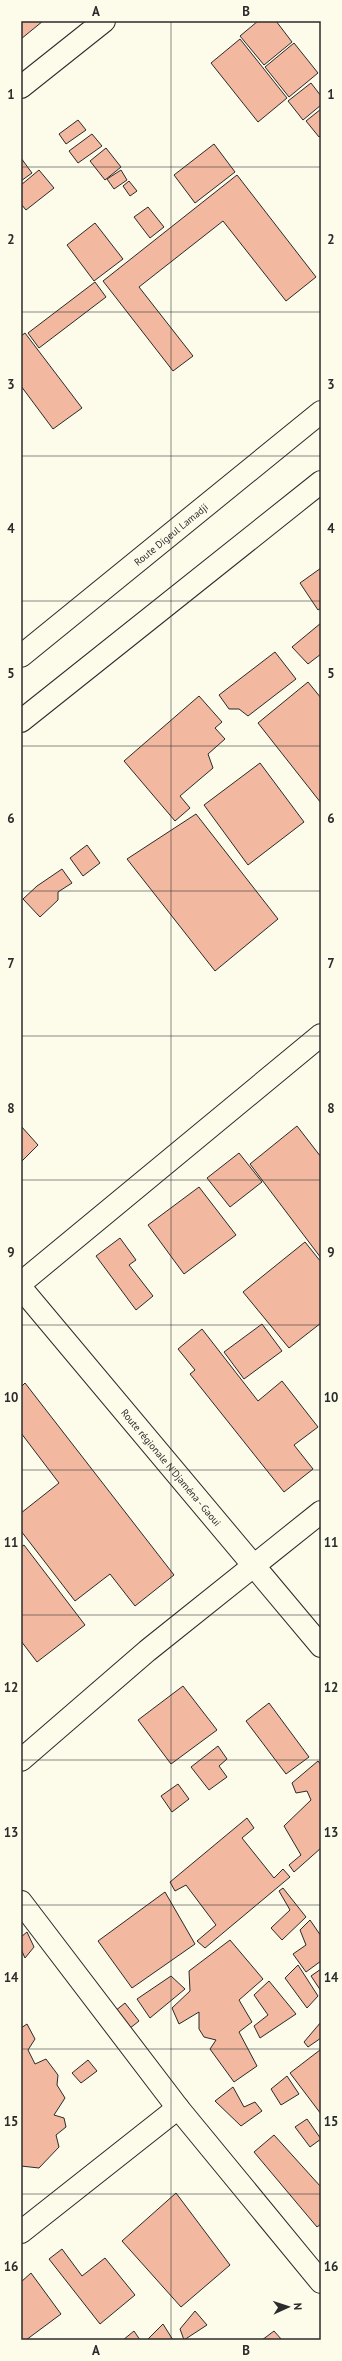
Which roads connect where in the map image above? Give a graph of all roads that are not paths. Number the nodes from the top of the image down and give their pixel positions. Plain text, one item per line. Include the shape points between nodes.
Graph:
1 (104, 21) edge
2 (21, 87) edge
3 (321, 412) edge
4 (321, 482) edge
5 (21, 656) edge
6 (21, 721) edge
7 (321, 1035) edge
8 (21, 1283) edge
9 (21, 1288) edge
10 (321, 1512) edge
11 (255, 1566) junction
12 (321, 1646) edge
13 (21, 1760) edge
14 (21, 1902) edge
15 (178, 2108) junction
16 (21, 2232) edge
17 (321, 2282) edge

1 - 2 street
3 - 5 street, Route Digeul Lamadji
4 - 6 street
7 - 8 street
9 - 11 street, Route régionale N'Djaména - Gaoui
10 - 11 street
11 - 12 street, Route régionale N'Djaména - Gaoui
11 - 13 street via 147,1651
14 - 15 street
15 - 16 street
15 - 17 street

